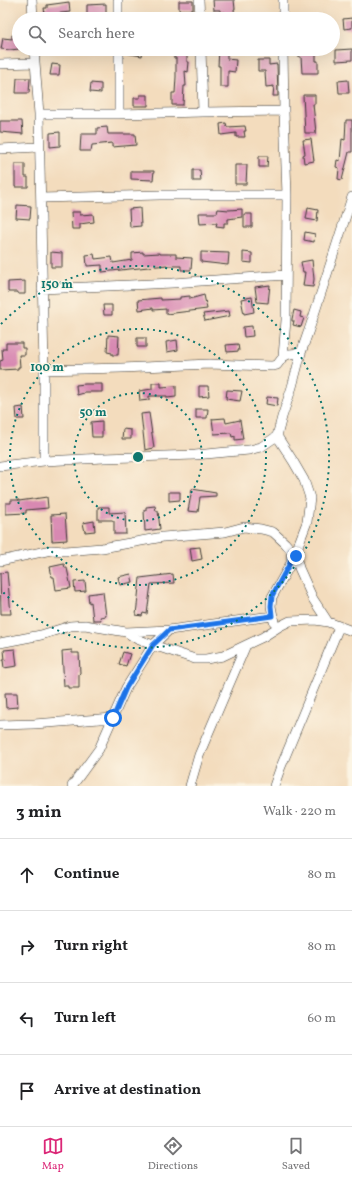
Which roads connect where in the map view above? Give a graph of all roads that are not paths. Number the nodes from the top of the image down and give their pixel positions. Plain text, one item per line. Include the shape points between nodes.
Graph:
1 (32, 0) edge
2 (118, 0) edge
3 (200, 0) edge
4 (283, 0) edge
5 (33, 12) edge
6 (118, 12) edge
7 (200, 12) edge
8 (283, 12) edge
9 (34, 56) edge
10 (119, 56) edge
11 (201, 56) edge
12 (283, 56) edge
13 (35, 63) junction
14 (0, 64) edge
15 (284, 111) junction
16 (203, 112) junction
17 (39, 114) junction
18 (119, 114) junction
19 (39, 147) junction
20 (0, 149) edge
21 (287, 195) junction
22 (352, 197) edge
23 (41, 198) junction
24 (286, 275) junction
25 (42, 289) junction
26 (301, 353) junction
27 (283, 357) junction
28 (44, 370) junction
29 (277, 436) junction
30 (44, 461) junction
31 (0, 466) edge
32 (293, 553) junction
33 (0, 561) edge
34 (272, 616) junction
35 (328, 622) junction
36 (339, 627) junction
37 (275, 629) junction
38 (169, 630) junction
39 (352, 631) edge
40 (126, 632) junction
41 (0, 643) edge
42 (153, 645) junction
43 (246, 645) junction
44 (113, 718) junction
45 (0, 725) edge
46 (75, 784) edge
47 (190, 786) edge
48 (274, 786) edge

1 - 5 street
2 - 6 street
3 - 7 street
4 - 8 street
9 - 13 street
10 - 18 street
11 - 16 street
12 - 15 street
13 - 14 street
13 - 17 street
15 - 16 street
15 - 21 street
16 - 18 street
17 - 18 street
17 - 19 street
19 - 20 street
19 - 23 street
21 - 23 street
21 - 24 street
22 - 26 street
23 - 25 street
24 - 25 street
24 - 27 street
25 - 28 street
26 - 27 street
26 - 29 street
27 - 28 street via 277,365 272,366 209,364
28 - 30 street
29 - 30 street via 261,447 249,450 195,455
29 - 32 street via 304,480 310,498 308,522
30 - 31 street
32 - 33 street via 273,532 244,527 226,532 163,537 102,548 65,552 51,550
32 - 34 street via 272,596
32 - 35 street via 313,598
34 - 37 street
34 - 38 street
35 - 36 street
35 - 37 street via 290,621
36 - 39 street
36 - 48 street
37 - 43 street
38 - 40 street
38 - 42 street
40 - 41 street via 85,625 70,626
40 - 42 street
42 - 43 street via 195,659 223,656
42 - 44 street via 126,688
43 - 47 street via 199,755
44 - 45 street
44 - 46 street via 99,749

